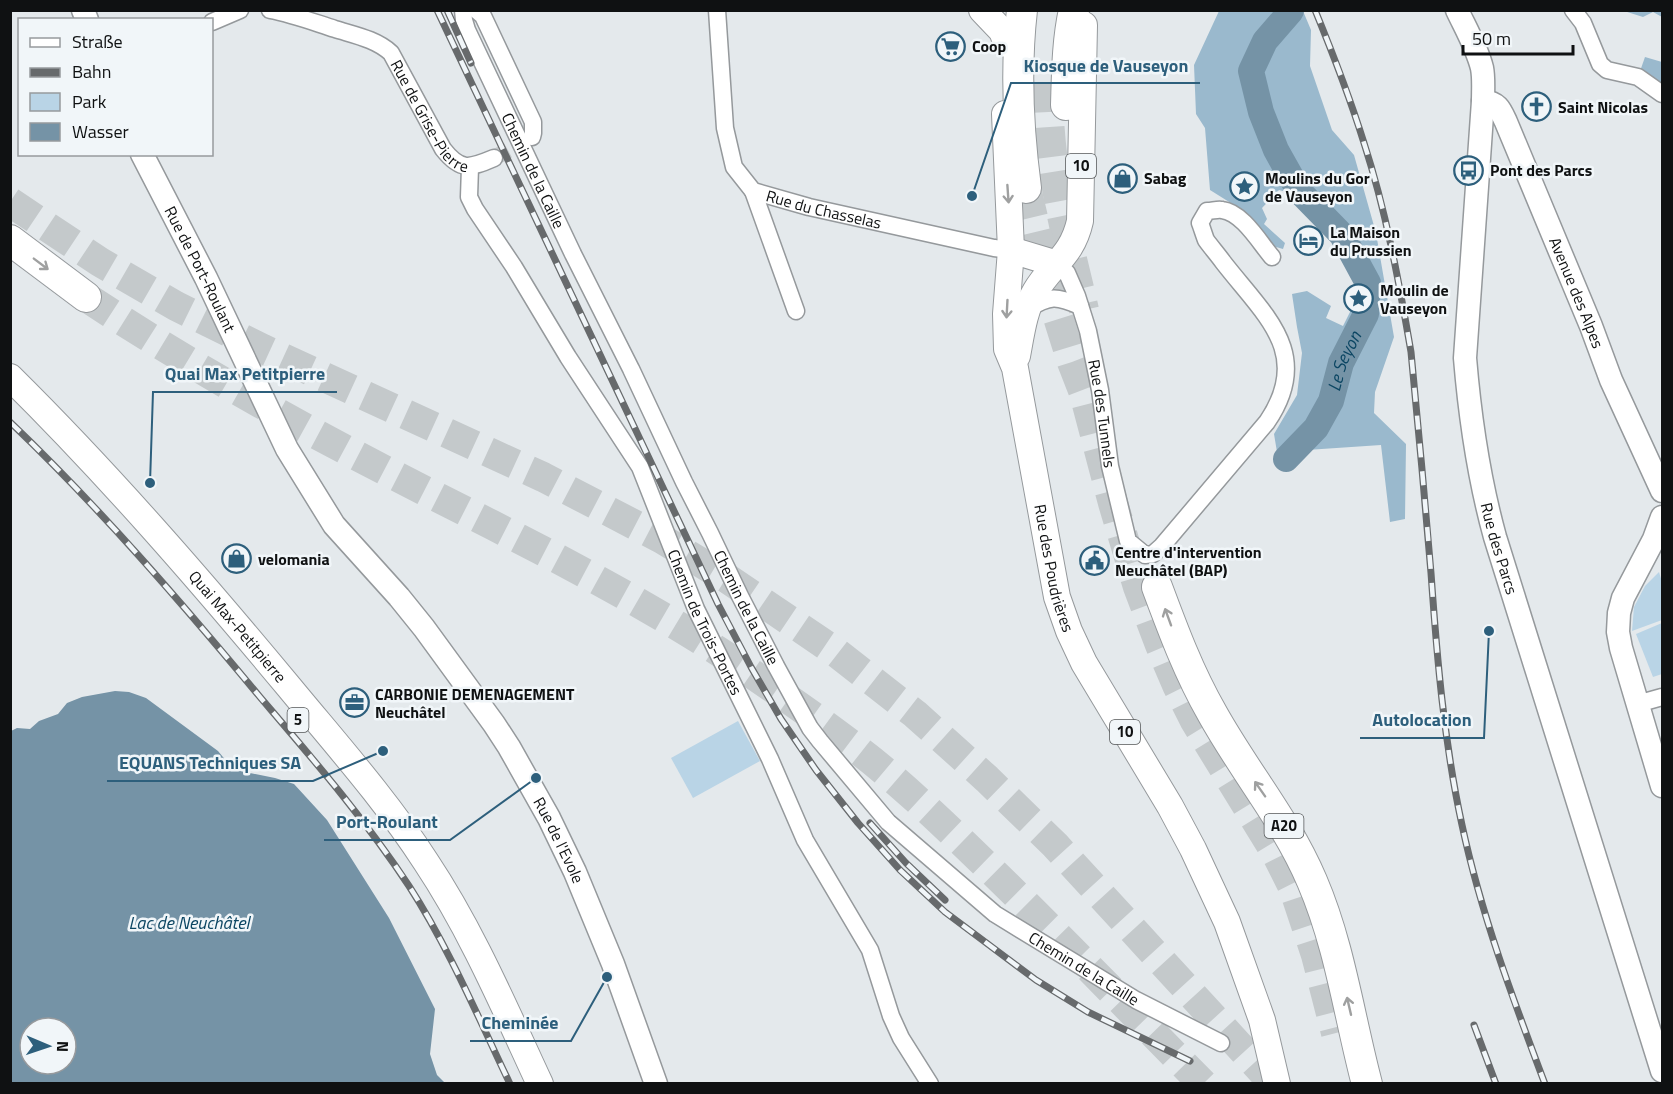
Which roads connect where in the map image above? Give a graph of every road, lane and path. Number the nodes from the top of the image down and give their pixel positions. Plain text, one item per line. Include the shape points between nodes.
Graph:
1 (240, 10) edge
2 (270, 10) edge
3 (463, 10) edge
4 (717, 10) edge
5 (982, 10) edge
6 (1012, 10) edge
7 (1022, 10) edge
8 (1039, 10) edge
9 (1055, 10) edge
10 (1074, 10) edge
11 (1086, 10) edge
12 (1574, 10) edge
13 (483, 12) edge
14 (1462, 12) edge
15 (213, 22) edge
16 (1007, 44) junction
17 (1049, 90) junction
18 (1662, 94) edge
19 (1483, 101) junction
20 (532, 136) dead end
21 (143, 156) edge
22 (494, 158) tunnel mouth
23 (470, 167) junction
24 (1026, 188) tunnel mouth
25 (753, 191) junction
26 (10, 240) edge
27 (1011, 250) junction
28 (1272, 257) dead end
29 (1057, 264) junction
30 (86, 297) tunnel mouth
31 (1080, 306) junction
32 (1028, 309) junction
33 (796, 311) dead end
34 (1015, 368) junction
35 (10, 376) edge
36 (10, 399) edge
37 (287, 449) joint
38 (122, 466) dead end
39 (1662, 491) edge
40 (1662, 517) edge
41 (161, 537) junction
42 (1662, 558) edge
43 (1638, 568) junction
44 (1157, 587) dead end
45 (1662, 697) edge
46 (1637, 704) junction
47 (1662, 786) edge
48 (1336, 1034) tunnel mouth
49 (1221, 1043) dead end
50 (1662, 1071) edge
51 (525, 1083) edge
52 (540, 1083) edge
53 (656, 1083) edge
54 (930, 1083) edge
55 (1276, 1083) edge
56 (1348, 1083) edge
57 (1368, 1083) edge

1 - 15 street
2 - 23 street, Rue de Grise-Pierre via 384,46 391,52 443,149 461,166
3 - 49 street, Chemin de la Caille via 467,30 573,254 740,596 810,728 888,822 995,914 1136,1000
4 - 25 street, Rue du Chasselas via 725,128 734,167
5 - 16 main road via 1002,31
6 - 16 main road, Rue des Poudrières / 10
7 - 24 highway via 1017,96
8 - 17 highway via 1032,62
9 - 17 highway
10 - 17 highway via 1067,54
11 - 29 main road, 10 via 1080,221 1074,240
12 - 18 street via 1606,70 1638,77
13 - 20 street via 533,122
14 - 19 main road, Rue des Parcs via 1482,69
16 -> 27 main road, Rue des Poudrières / 10 via 1004,78
19 - 39 main road, Avenue des Alpes via 1494,104 1503,116 1611,380
19 - 50 main road, Rue des Parcs via 1465,358 1485,500
21 - 37 main road, Rue de Port-Roulant via 207,278
22 - 23 street, Rue de Grise-Pierre
23 - 54 street, Chemin de Trois-Portes via 470,197 475,209 640,467 696,609 805,840 870,950 901,1038
25 - 27 street, Rue du Chasselas via 809,207
25 - 33 street
26 -> 30 highway
27 - 29 main road
27 -> 34 main road, Rue des Poudrières / 10 via 1006,326 1008,350
28 - 31 street, Rue des Tunnels via 1234,214 1207,211 1200,223 1206,240 1282,343 1286,362 1284,386 1277,407 1153,554 1145,555 1128,541
29 - 31 street, Rue des Tunnels via 1067,273
29 - 32 main road, 10 via 1036,290
31 - 32 street via 1055,297
32 - 34 main road, 10
34 - 55 main road, Rue des Poudrières / 10 via 1057,597 1069,631 1084,663 1170,806 1227,922 1262,1020
35 - 41 main road, Quai Max-Petitpierre / 5
36 - 51 main road, 5 via 190,592 378,819 451,930
37 - 53 main road, Rue de l'Evole via 334,525 424,628 509,747 575,872
38 - 41 main road
40 - 43 main road
41 - 52 main road, Quai Max-Petitpierre / 5 via 362,775 426,862 448,897
42 - 43 main road
43 - 46 main road via 1623,598 1618,623
57 -> 44 highway, A20 via 1338,958 1312,881 1276,812 1212,713
45 - 46 street
46 - 47 main road
48 - 56 highway

